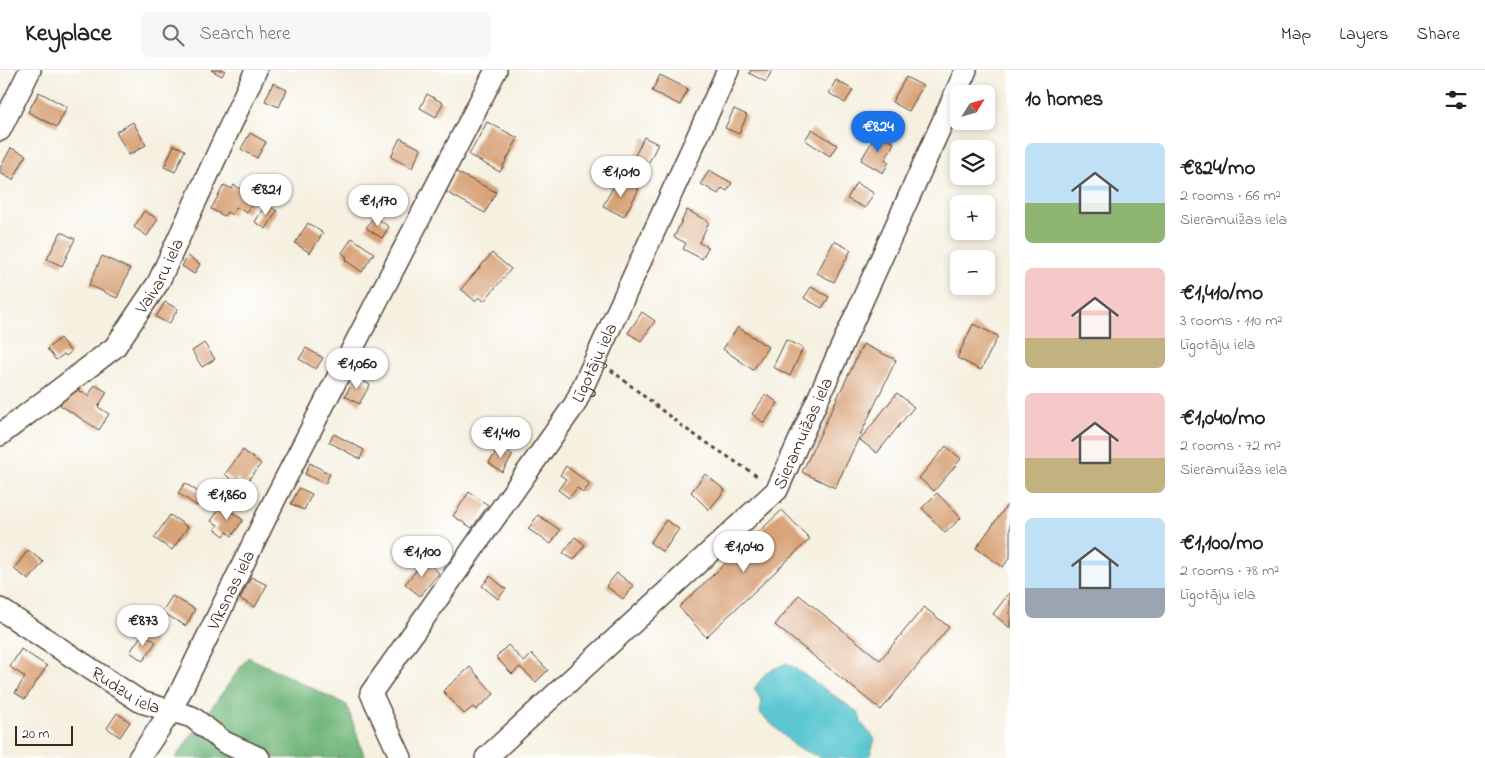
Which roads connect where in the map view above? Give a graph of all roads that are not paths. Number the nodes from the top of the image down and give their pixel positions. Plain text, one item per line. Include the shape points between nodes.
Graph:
1 (30, 70) edge
2 (256, 70) edge
3 (496, 70) edge
4 (728, 70) edge
5 (966, 70) edge
6 (0, 130) edge
7 (0, 435) edge
8 (0, 609) edge
9 (171, 711) junction
10 (139, 758) edge
11 (259, 758) edge
12 (401, 758) edge
13 (486, 758) edge

1 - 6 street
2 - 7 street, Vaivaru iela via 158,283 115,348
3 - 9 street, Vīksnas iela via 278,492
4 - 12 street, Līgotāju iela via 575,404 371,693
5 - 13 street, Sieramuižas iela via 777,490
8 - 9 street, Rudzu iela via 142,702
9 - 10 street, Vīksnas iela
9 - 11 street, Rudzu iela via 192,717 224,742

